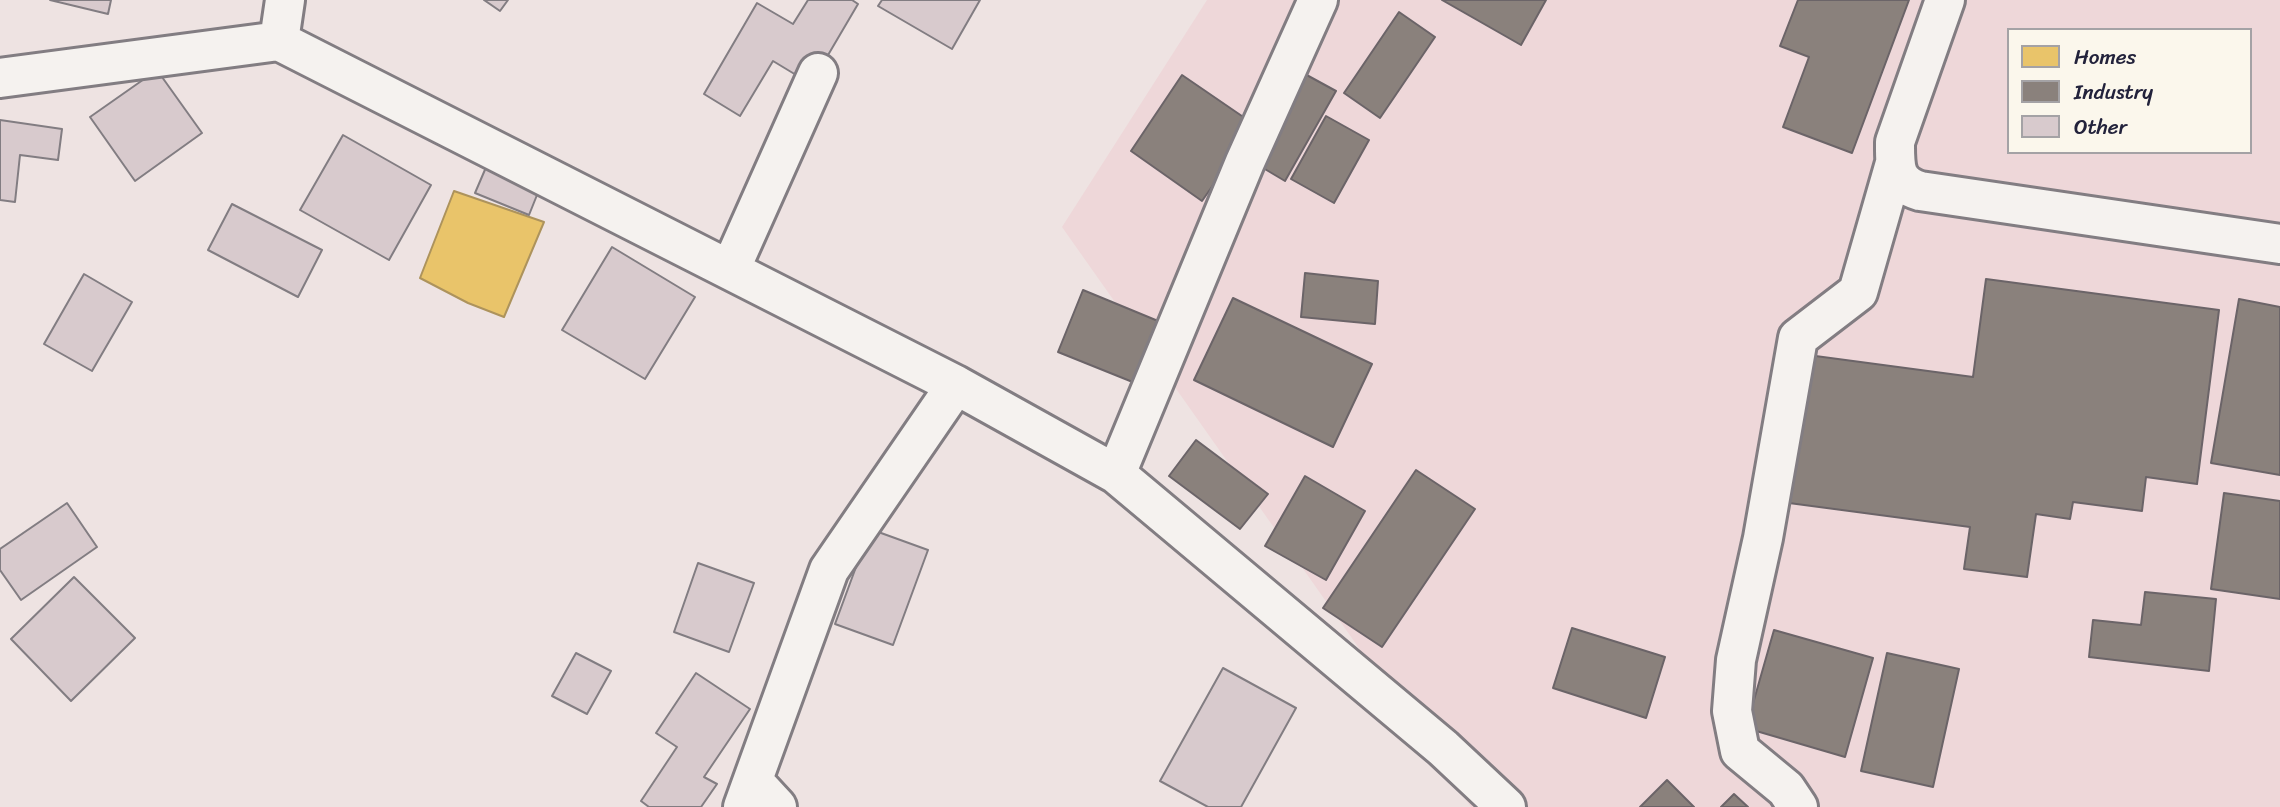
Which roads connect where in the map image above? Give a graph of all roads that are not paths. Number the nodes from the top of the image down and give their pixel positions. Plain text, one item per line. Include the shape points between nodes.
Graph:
1 (285, 0) edge
2 (1318, 0) edge
3 (1945, 0) edge
4 (279, 41) junction
5 (818, 73) dead end
6 (0, 78) edge
7 (1895, 163) junction
8 (2280, 244) edge
9 (730, 271) junction
10 (956, 385) junction
11 (1116, 474) junction
12 (758, 798) edge
13 (1506, 807) edge
14 (1798, 807) edge

1 - 4 street
2 - 11 street via 1245,162
3 - 7 street via 1895,142
4 - 6 street
4 - 9 street
5 - 9 street
7 - 8 street via 1907,187 1920,191
7 - 14 street via 1858,292 1798,338 1736,660 1732,711 1740,751 1786,789
9 - 10 street
10 - 11 street
10 - 12 street via 830,570
11 - 13 street via 1443,748

